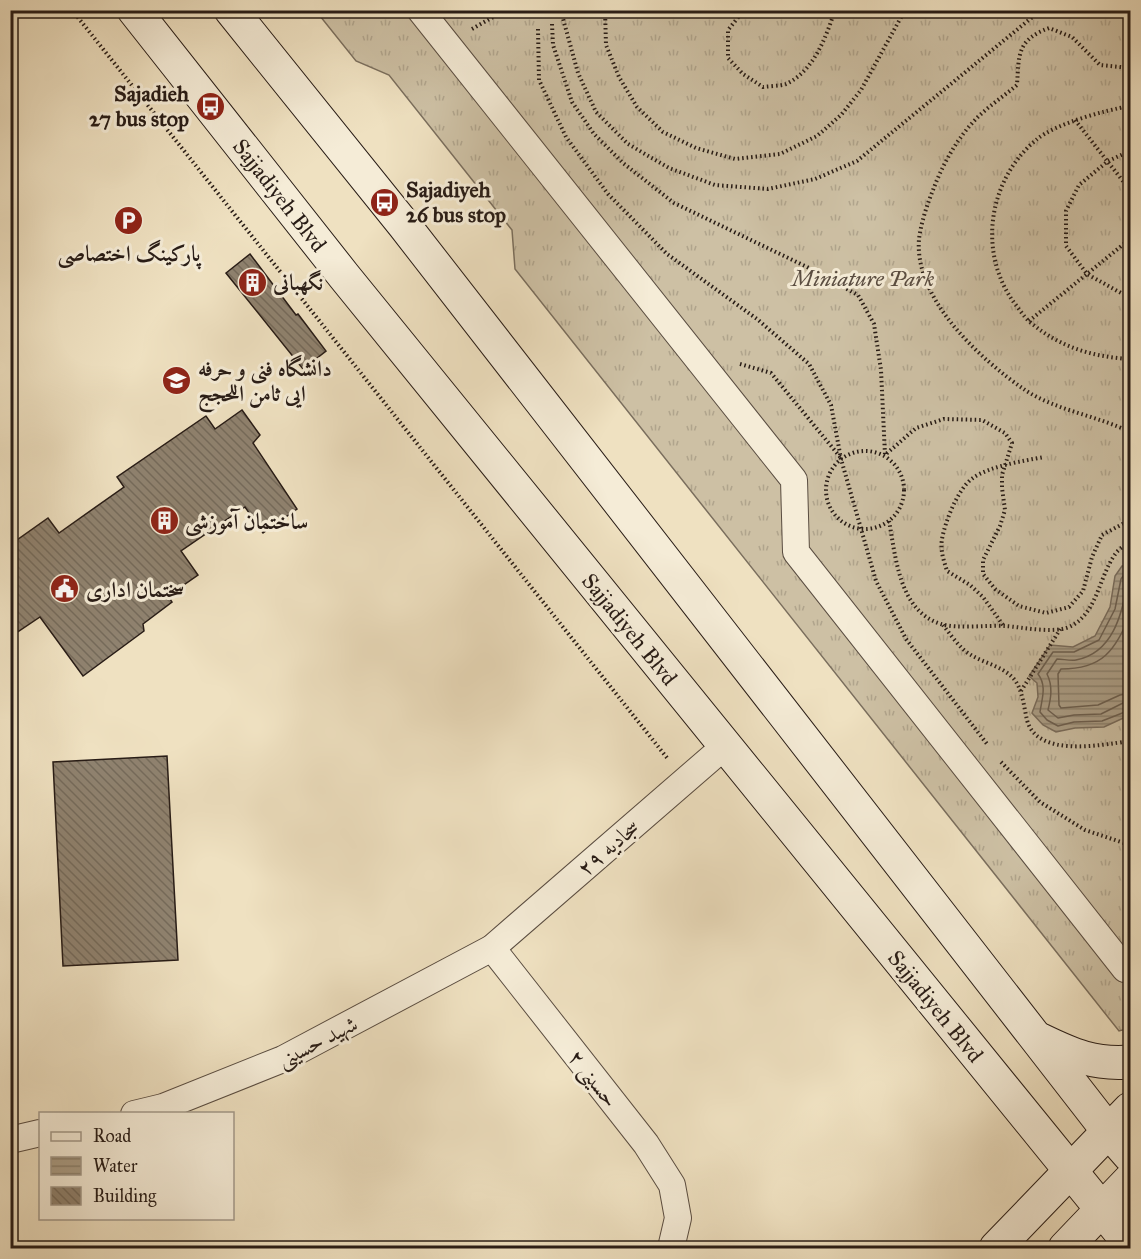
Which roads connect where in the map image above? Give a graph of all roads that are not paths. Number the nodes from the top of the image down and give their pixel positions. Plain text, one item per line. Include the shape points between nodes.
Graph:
1 (134, 10) edge
2 (231, 10) edge
3 (420, 10) edge
4 (725, 746) junction
5 (492, 948) junction
6 (1131, 969) edge
7 (1036, 1038) junction
8 (1131, 1062) edge
9 (139, 1112) edge
10 (1120, 1120) edge
11 (39, 1133) edge
12 (10, 1140) edge
13 (1131, 1156) edge
14 (1070, 1171) junction
15 (1131, 1180) edge
16 (1103, 1209) junction
17 (1131, 1244) edge
18 (671, 1248) edge
19 (996, 1248) edge
20 (1065, 1248) edge

1 - 4 main road, Sajjadiyeh Blvd
2 - 7 main road via 404,225
3 - 6 street via 794,480 796,552 1125,969
4 - 5 street, سجادیه ۲۹
4 - 14 main road, Sajjadiyeh Blvd
5 - 9 street, شهید حسینی via 283,1059 163,1107
5 - 18 street, حسینی ۲ via 646,1144 672,1185 678,1218
7 - 8 main road via 1074,1056
7 - 10 main road
10 - 13 main road
10 - 14 main road
11 - 12 street
14 - 16 main road, Sajjadiyeh Blvd
14 - 19 main road
15 - 16 main road
16 - 17 main road, Sajjadiyeh Blvd
16 - 20 main road

